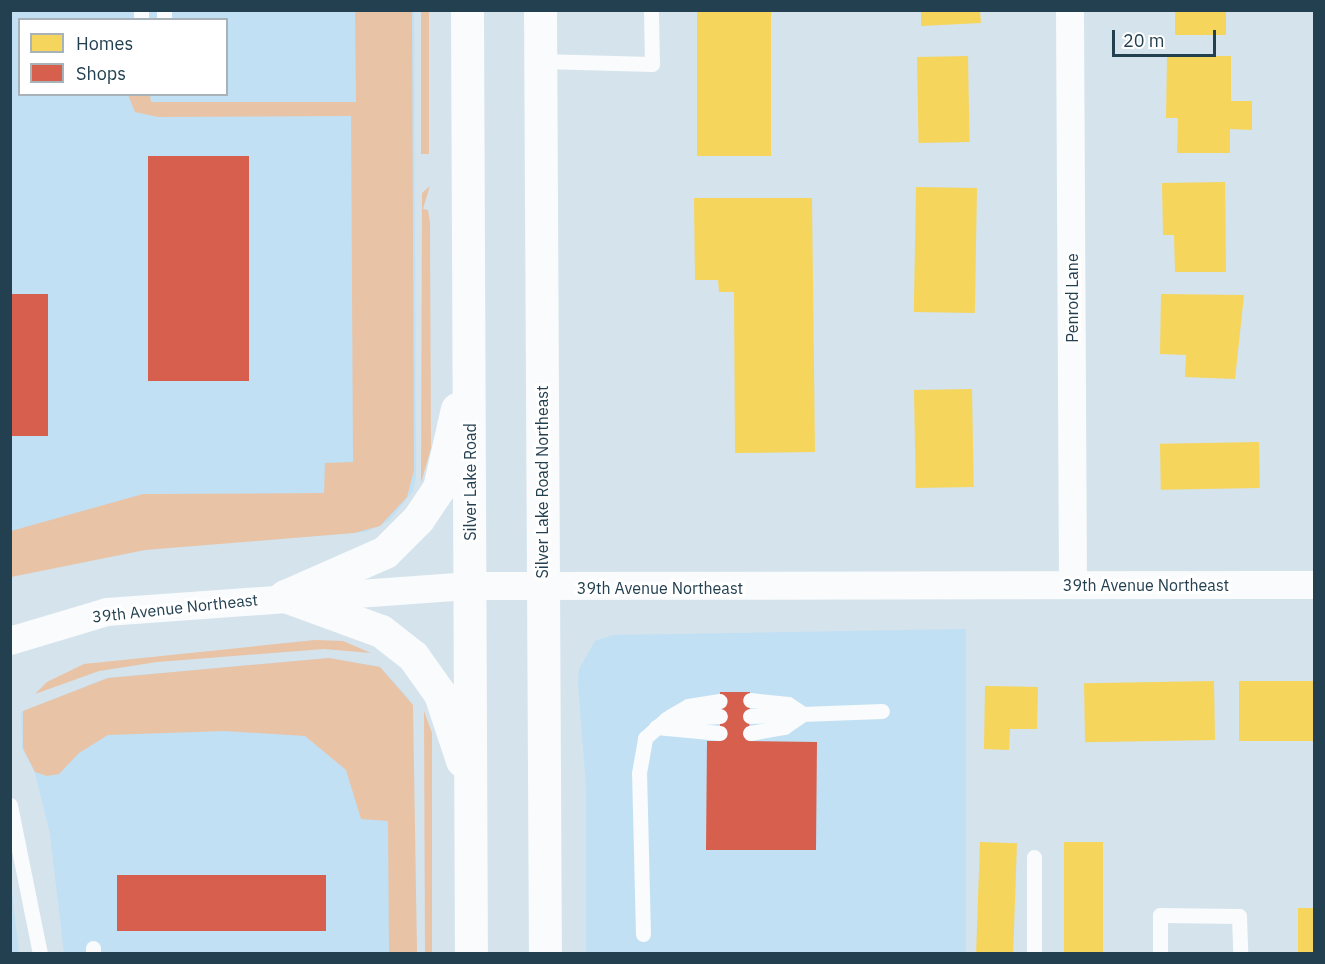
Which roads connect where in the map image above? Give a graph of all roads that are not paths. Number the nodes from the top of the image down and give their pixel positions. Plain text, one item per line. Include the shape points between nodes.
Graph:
1 (467, 10) edge
2 (540, 10) edge
3 (651, 10) edge
4 (1070, 10) edge
5 (541, 62) junction
6 (469, 354) junction
7 (1073, 585) junction
8 (1314, 585) edge
9 (471, 586) junction
10 (542, 588) junction
11 (285, 596) junction
12 (10, 641) edge
13 (750, 708) dead end
14 (720, 709) dead end
15 (882, 711) dead end
16 (803, 714) junction
17 (660, 723) junction
18 (720, 733) dead end
19 (750, 733) dead end
20 (471, 787) junction
21 (10, 805) edge
22 (1034, 857) dead end
23 (643, 934) dead end
24 (40, 954) edge
25 (471, 954) edge
26 (545, 954) edge
27 (1034, 954) edge
28 (1160, 954) edge
29 (1240, 954) edge

1 - 6 main road, Silver Lake Road
2 - 5 main road, Silver Lake Road Northeast
3 - 5 lane via 652,64
4 - 7 street, Penrod Lane
5 - 10 main road, Silver Lake Road Northeast
6 - 9 main road, Silver Lake Road
6 - 11 main road via 439,488 418,519 385,552
7 - 8 street, 39th Avenue Northeast
7 - 10 street, 39th Avenue Northeast
9 - 10 street, 39th Avenue Northeast
9 - 11 street, 39th Avenue Northeast
9 - 20 main road, Silver Lake Road
10 - 26 main road, Silver Lake Road Northeast
11 - 12 street, 39th Avenue Northeast via 107,612
11 - 20 main road via 381,631 413,656 440,694
13 - 16 lane
14 - 17 lane
15 - 16 lane
16 - 19 lane via 784,727
17 - 18 lane
17 - 23 lane via 645,738 639,773
20 - 25 main road, Silver Lake Road
21 - 24 lane
22 - 27 lane
28 - 29 lane via 1160,915 1239,916

